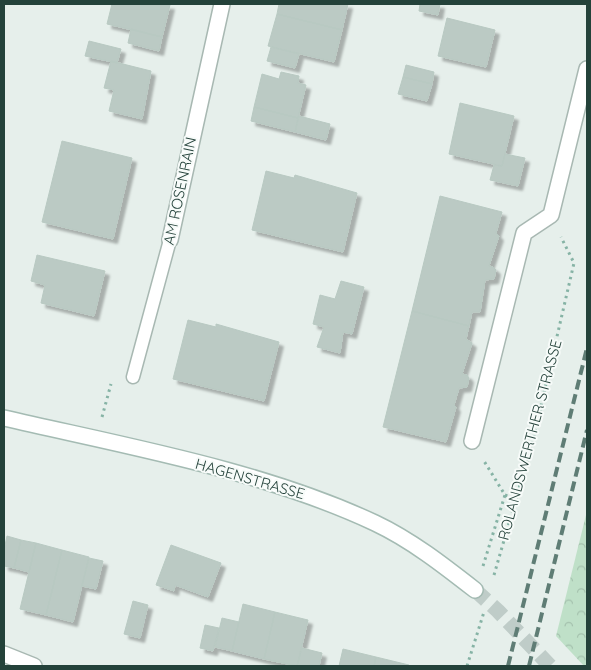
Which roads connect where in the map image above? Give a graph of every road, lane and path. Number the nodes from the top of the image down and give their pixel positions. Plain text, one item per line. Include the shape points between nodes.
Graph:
1 (222, 4) edge
2 (587, 69) edge
3 (551, 215) junction
4 (170, 240) joint
5 (133, 377) dead end
6 (111, 384) dead end
7 (105, 406) dead end
8 (4, 418) edge
9 (472, 442) joint
10 (505, 495) junction
11 (516, 499) junction
12 (485, 561) dead end
13 (492, 585) dead end
14 (475, 590) tunnel mouth
15 (486, 604) dead end
16 (4, 654) edge
17 (34, 666) edge
18 (467, 666) edge

1 - 4 street, AM ROSENRAIN
2 - 3 street
3 - 9 street via 524,233
3 - 11 path, ROLANDSWERTHER STRASSE via 574,263
4 - 5 lane, AM ROSENRAIN
6 - 7 path
8 - 14 street, HAGENSTRASSE via 242,475 317,498 376,523 425,551
9 - 10 path
10 - 11 path
10 - 12 path
11 - 13 path, ROLANDSWERTHER STRASSE
15 - 18 path
16 - 17 street

